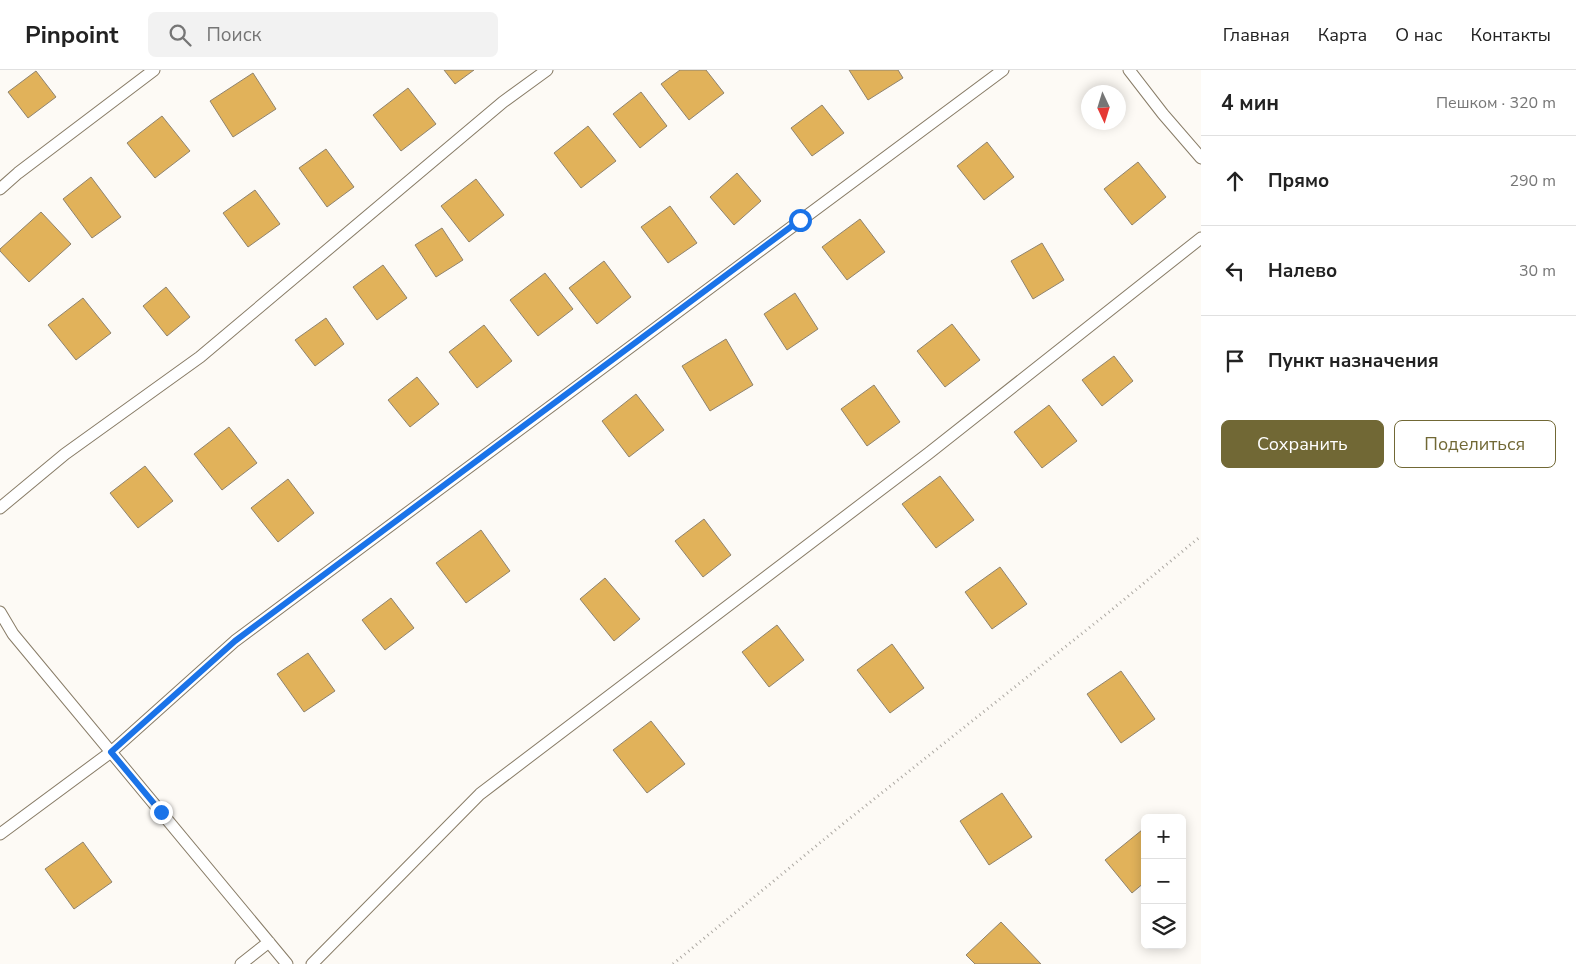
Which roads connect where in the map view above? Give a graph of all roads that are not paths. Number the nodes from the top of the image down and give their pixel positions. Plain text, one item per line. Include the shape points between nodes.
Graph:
1 (154, 70) edge
2 (547, 70) edge
3 (1003, 70) edge
4 (1129, 70) edge
5 (1201, 158) edge
6 (0, 189) edge
7 (1201, 238) edge
8 (0, 508) edge
9 (0, 612) edge
10 (111, 752) junction
11 (0, 834) edge
12 (269, 942) junction
13 (241, 964) edge
14 (287, 964) edge
15 (312, 964) edge

1 - 6 lane
2 - 8 lane via 503,102 200,357 65,454
3 - 10 lane via 235,641
4 - 5 lane
7 - 15 lane via 929,453 480,794
9 - 10 lane via 13,634
10 - 11 lane
10 - 12 lane
12 - 13 lane
12 - 14 lane

